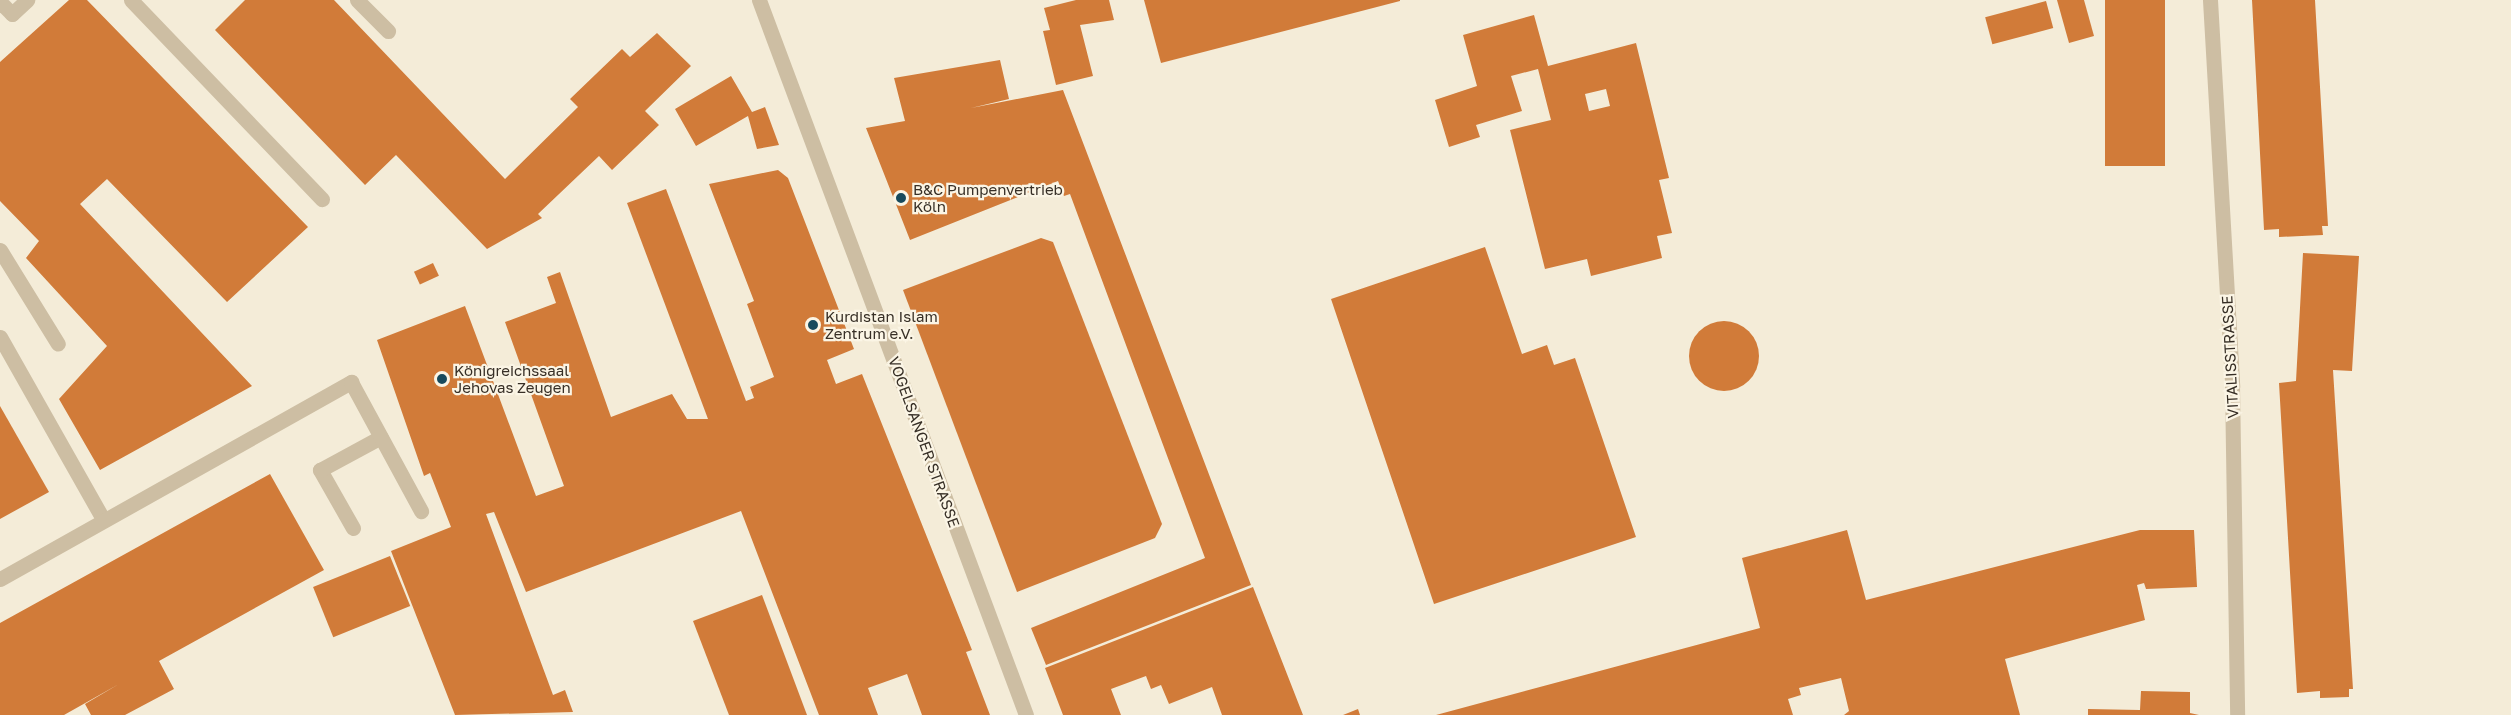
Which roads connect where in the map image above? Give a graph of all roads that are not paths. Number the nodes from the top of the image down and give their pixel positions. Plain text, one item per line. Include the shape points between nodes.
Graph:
1 (27, 0) edge
2 (130, 0) edge
3 (357, 0) edge
4 (759, 0) edge
5 (2210, 0) edge
6 (0, 2) edge
7 (388, 31) dead end
8 (322, 199) dead end
9 (0, 250) edge
10 (0, 337) edge
11 (58, 344) dead end
12 (381, 437) junction
13 (422, 511) dead end
14 (103, 519) junction
15 (353, 528) dead end
16 (0, 579) edge
17 (1026, 715) edge
18 (2237, 715) edge

1 - 6 street via 12,14
2 - 8 street
3 - 7 street
4 - 17 street, VOGELSANGER STRASSE
5 - 18 street, VITALISSTRASSE via 2232,386
9 - 11 street
10 - 14 street
12 - 13 street
12 - 14 street via 351,382
12 - 15 street via 320,470
14 - 16 street

